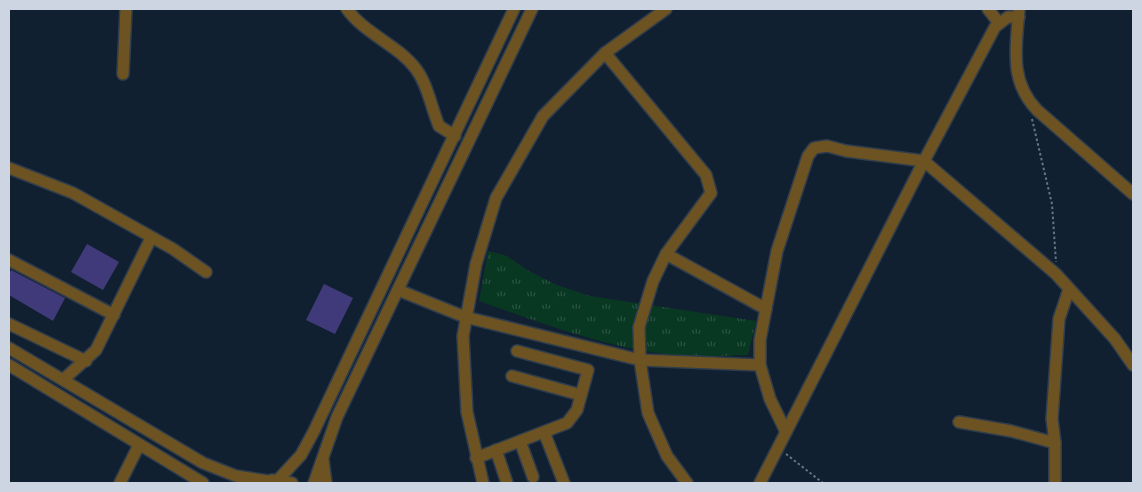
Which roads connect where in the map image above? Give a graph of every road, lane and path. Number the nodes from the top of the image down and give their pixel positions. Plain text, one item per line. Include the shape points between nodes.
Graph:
1 (126, 9) edge
2 (347, 9) edge
3 (514, 9) edge
4 (532, 9) edge
5 (666, 9) edge
6 (988, 9) edge
7 (1019, 13) edge
8 (999, 23) junction
9 (605, 54) junction
10 (123, 74) dead end
11 (1031, 104) junction
12 (455, 136) junction
13 (924, 161) junction
14 (9, 168) edge
15 (1133, 194) edge
16 (151, 238) junction
17 (666, 254) junction
18 (9, 260) edge
19 (206, 272) dead end
20 (1056, 274) junction
21 (1069, 288) junction
22 (398, 290) junction
23 (766, 310) junction
24 (114, 316) junction
25 (465, 317) junction
26 (9, 324) edge
27 (9, 348) edge
28 (517, 351) dead end
29 (640, 360) junction
30 (86, 361) junction
31 (1133, 364) edge
32 (9, 365) edge
33 (760, 365) junction
34 (512, 376) dead end
35 (64, 379) junction
36 (582, 395) junction
37 (959, 422) dead end
38 (544, 432) junction
39 (786, 432) junction
40 (520, 441) junction
41 (1055, 443) junction
42 (139, 444) junction
43 (778, 448) junction
44 (496, 450) junction
45 (323, 457) junction
46 (476, 458) junction
47 (533, 477) dead end
48 (270, 481) edge
49 (120, 483) edge
50 (203, 483) edge
51 (292, 483) edge
52 (314, 483) edge
53 (326, 483) edge
54 (483, 483) edge
55 (507, 483) edge
56 (564, 483) edge
57 (687, 483) edge
58 (760, 483) edge
59 (823, 483) edge
60 (1055, 483) edge

1 - 10 street
2 - 12 street via 357,22 412,64 425,85 439,126
3 - 12 street
4 - 22 street
5 - 9 street
6 - 8 street
7 - 8 street
7 - 11 street via 1015,65 1022,90
8 - 13 street
9 - 17 street via 706,175 711,193
9 - 25 street via 543,116 496,198 476,264
11 - 15 street
11 - 20 path via 1052,210
12 - 48 street via 314,431 301,455
13 - 20 street
13 - 23 street via 827,146 814,148 808,156 777,251
13 - 39 street
14 - 16 street via 73,193
16 - 19 street via 186,256
16 - 24 street
17 - 23 street
17 - 29 street via 653,281 639,327
18 - 24 street
20 - 21 street
21 - 31 street
21 - 41 street via 1059,319 1052,419
22 - 25 street
22 - 45 street via 338,417
23 - 33 street via 760,340
24 - 30 street via 96,350
25 - 29 street
25 - 46 street via 462,354 464,392
26 - 30 street
27 - 35 street
28 - 36 street via 588,370
29 - 33 street
29 - 57 street via 648,413 667,456
30 - 35 street
32 - 42 street
33 - 39 street via 770,399
34 - 36 street
35 - 48 street via 202,463 236,476
36 - 38 street via 571,419
37 - 41 street
38 - 40 street
38 - 56 street
39 - 43 street
40 - 44 street
40 - 47 street
41 - 60 street
42 - 49 street
42 - 50 street
43 - 58 street
43 - 59 path
44 - 46 street
44 - 55 street
45 - 52 street
45 - 53 street
46 - 54 street
48 - 51 street

